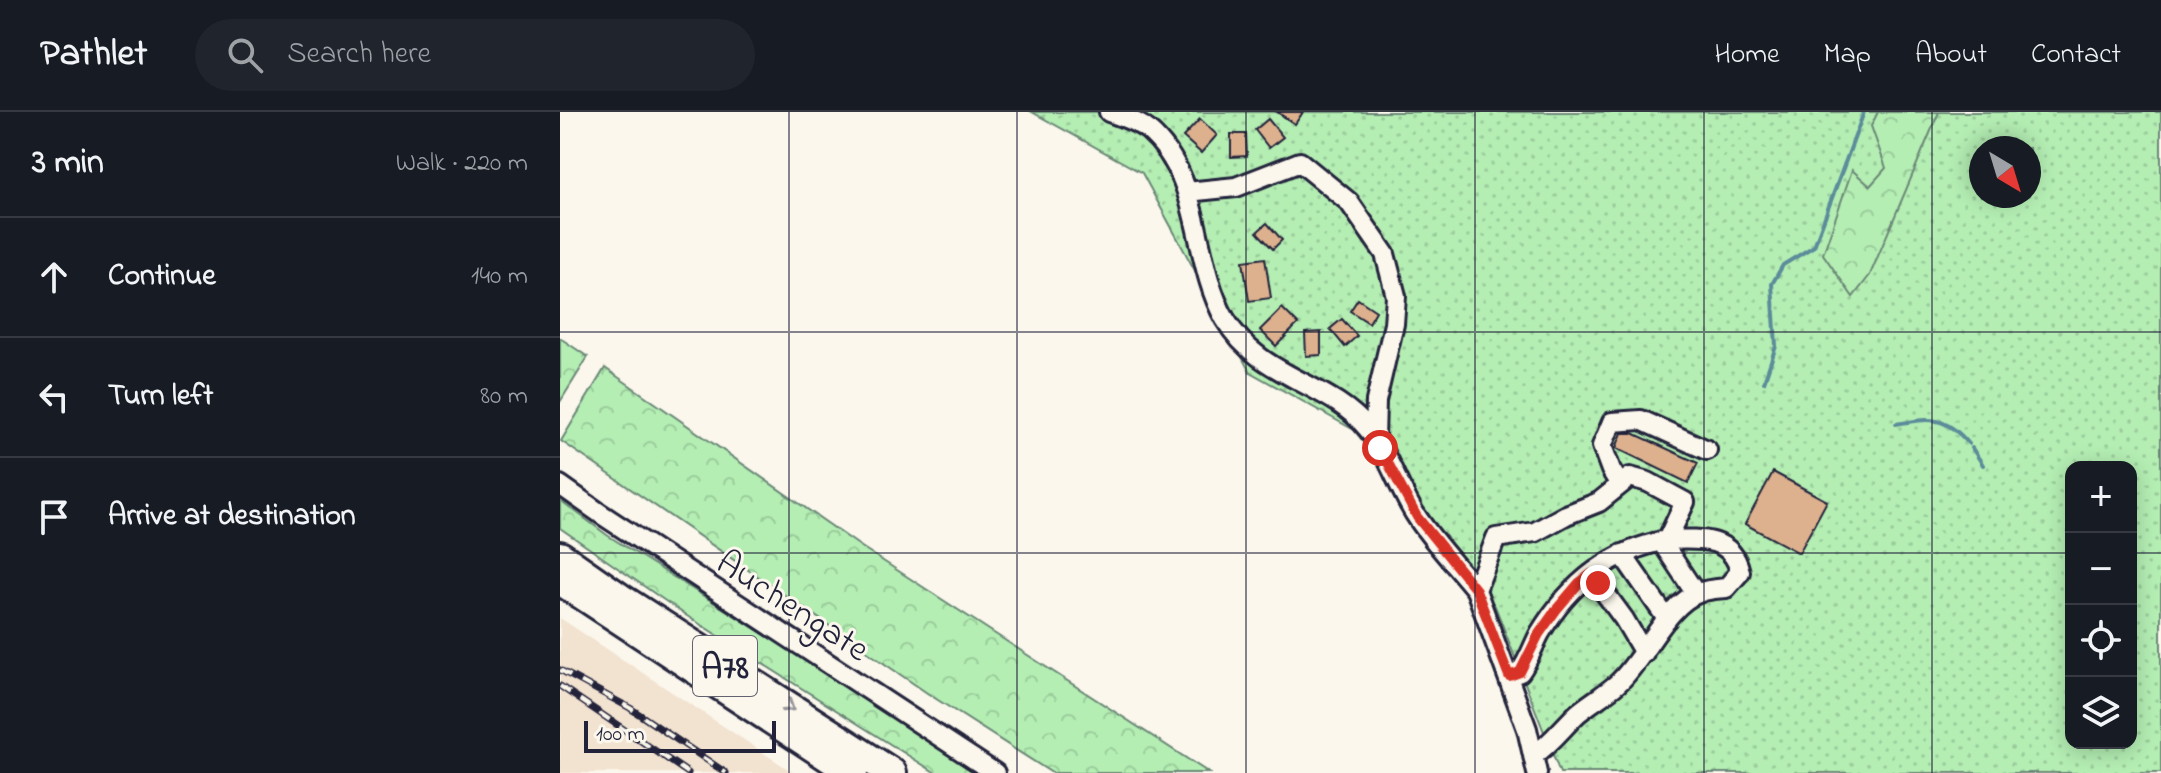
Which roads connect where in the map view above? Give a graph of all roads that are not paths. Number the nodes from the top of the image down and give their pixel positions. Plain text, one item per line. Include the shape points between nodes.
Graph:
1 (1109, 112) edge
2 (1187, 192) junction
3 (1375, 440) junction
4 (1707, 450) dead end
5 (1619, 483) junction
6 (560, 485) edge
7 (1664, 540) junction
8 (1622, 554) junction
9 (560, 556) edge
10 (1591, 574) junction
11 (560, 580) edge
12 (1476, 590) junction
13 (1696, 594) junction
14 (1667, 619) junction
15 (1644, 653) junction
16 (1509, 676) junction
17 (1535, 764) edge
18 (853, 773) edge
19 (892, 773) edge
20 (995, 773) edge

1 - 2 street via 1147,130 1180,172
2 - 3 street via 1213,296 1228,323 1269,366 1348,410
2 - 3 street via 1236,187 1300,162 1349,202 1385,254 1396,296 1376,401
3 - 12 street via 1417,517
4 - 5 street via 1641,420 1612,422 1602,446
5 - 7 street via 1630,477 1648,482 1685,502
5 - 12 street via 1599,502 1535,532 1496,538
6 - 20 street, Auchengate
7 - 8 street
7 - 13 street
7 - 13 street via 1716,543 1737,558 1740,572 1734,582
8 - 10 street
8 - 14 street
9 -> 19 highway, A78
10 - 15 street
10 - 16 street via 1556,610 1520,672
11 - 18 highway, A78
12 - 16 street
13 - 14 street
14 - 15 street
15 - 17 street via 1619,683 1579,713
16 - 17 street

